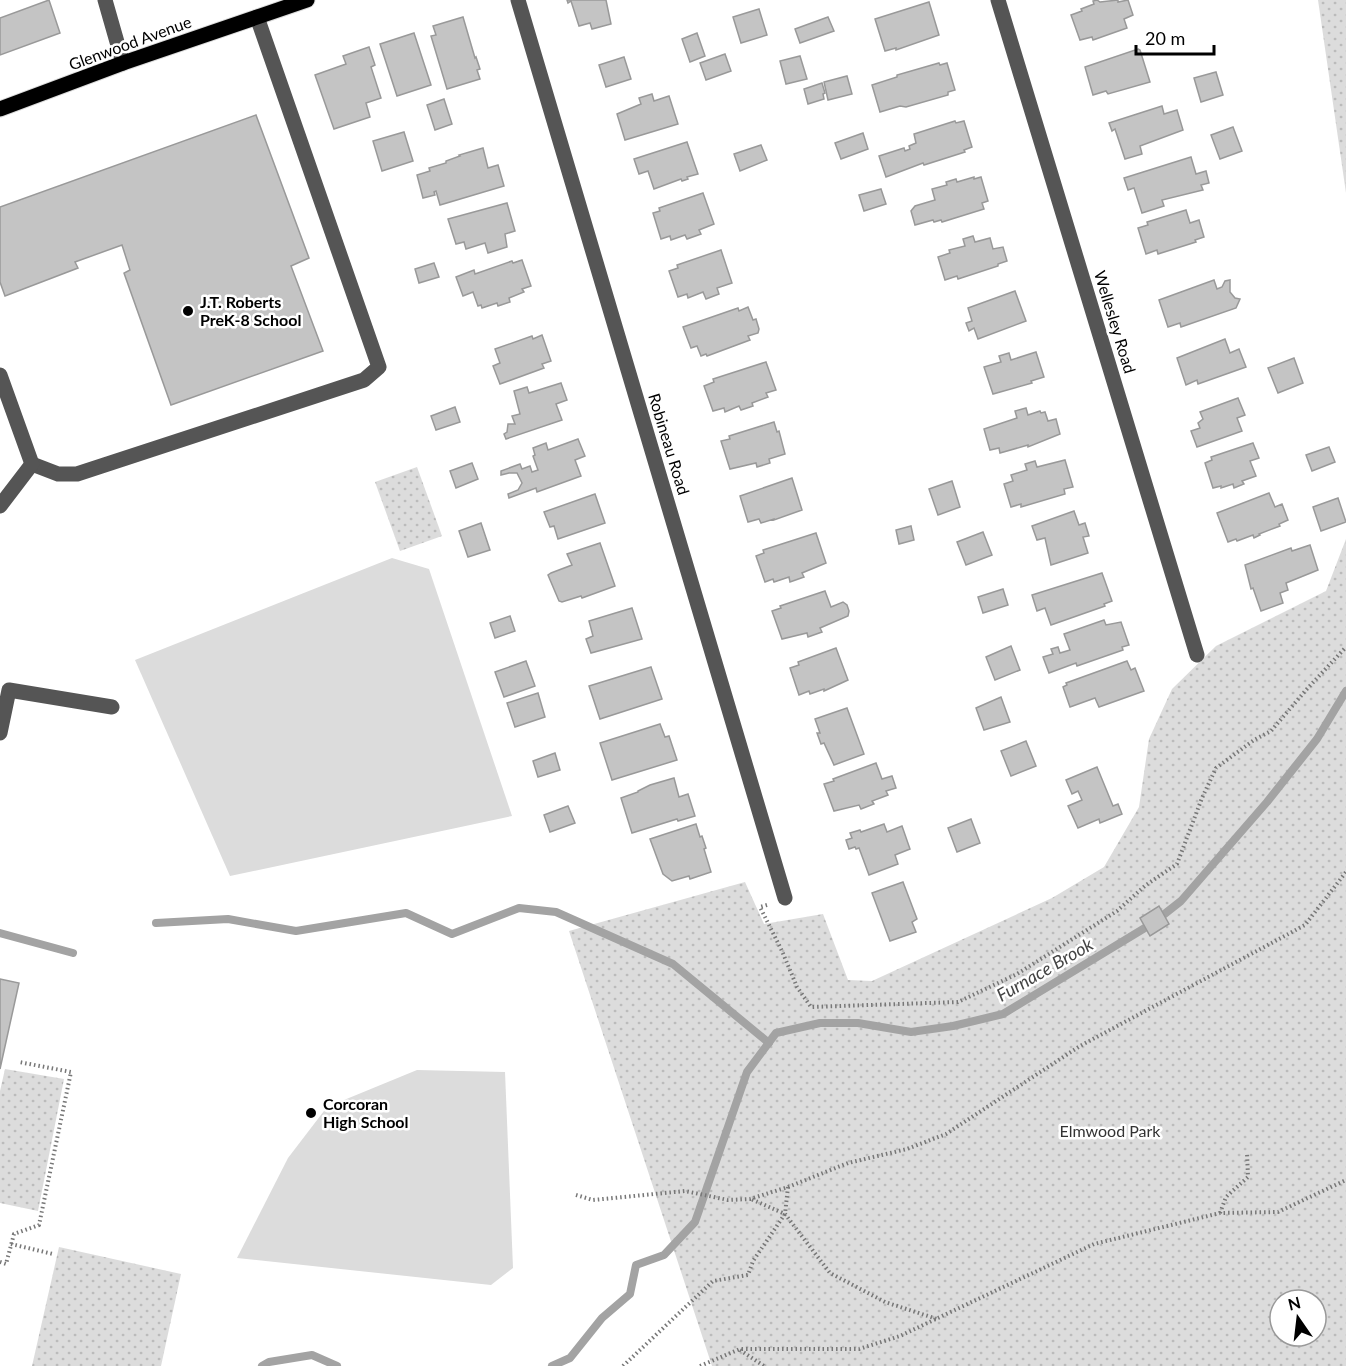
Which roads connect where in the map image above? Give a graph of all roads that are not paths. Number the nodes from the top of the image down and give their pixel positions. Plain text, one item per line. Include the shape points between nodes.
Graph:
1 (105, 0) edge
2 (307, 0) edge
3 (518, 0) edge
4 (998, 0) edge
5 (257, 17) junction
6 (123, 63) junction
7 (0, 109) edge
8 (0, 375) edge
9 (32, 464) junction
10 (0, 506) edge
11 (1197, 655) dead end
12 (112, 706) dead end
13 (0, 733) edge
14 (785, 898) road end

1 - 6 street
2 - 5 main road, Glenwood Avenue
3 - 14 street, Robineau Road
4 - 11 street, Wellesley Road
5 - 6 main road, Glenwood Avenue
5 - 9 street via 379,368 364,380 77,474 58,474
6 - 7 main road, Glenwood Avenue
8 - 9 street
9 - 10 street
12 - 13 street via 9,690

